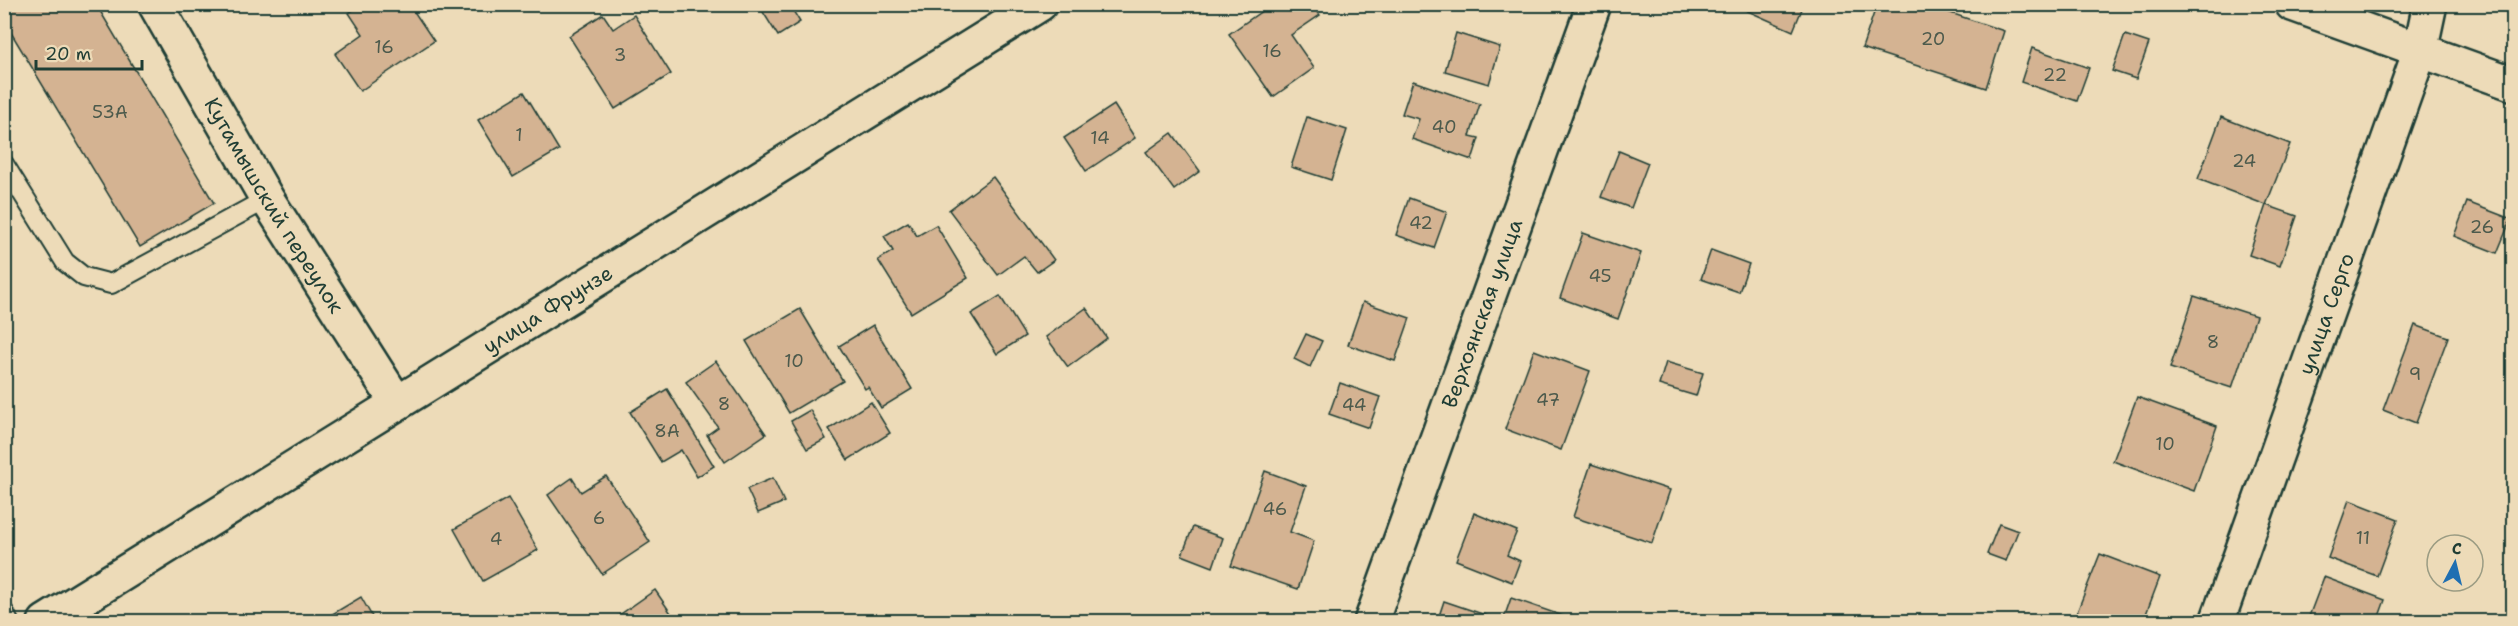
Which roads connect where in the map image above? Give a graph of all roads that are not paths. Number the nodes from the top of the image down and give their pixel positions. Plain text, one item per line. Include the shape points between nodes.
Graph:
1 (155, 4) edge
2 (1040, 4) edge
3 (1594, 4) edge
4 (2292, 4) edge
5 (2430, 4) edge
6 (2420, 51) junction
7 (2514, 84) edge
8 (4, 164) edge
9 (267, 199) junction
10 (397, 403) junction
11 (4, 612) edge
12 (56, 619) edge
13 (9, 621) edge
14 (1371, 621) edge
15 (2217, 621) edge

1 - 9 street, Кутамышский переулок
2 - 10 street, улица Фрунзе
3 - 14 street, Верхоянская улица
4 - 6 street
5 - 6 street, улица Серго
6 - 7 street
6 - 15 street, улица Серго
8 - 9 lane via 65,262 84,277 111,284
9 - 10 street, Кутамышский переулок
10 - 12 street, улица Фрунзе
11 - 13 lane

